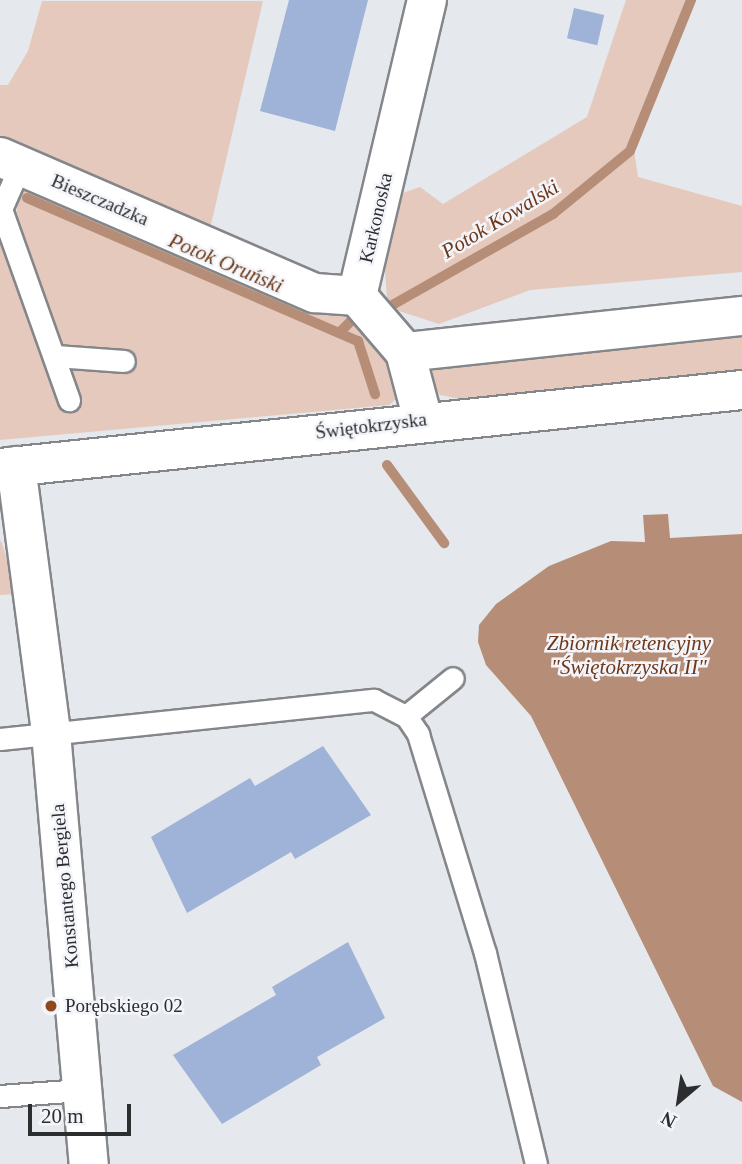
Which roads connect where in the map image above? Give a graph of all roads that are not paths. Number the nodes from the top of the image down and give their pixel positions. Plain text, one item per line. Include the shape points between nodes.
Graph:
1 (427, 0) edge
2 (10, 161) edge
3 (357, 296) junction
4 (742, 316) edge
5 (405, 352) junction
6 (56, 355) junction
7 (124, 360) dead end
8 (742, 390) edge
9 (69, 400) dead end
10 (423, 420) junction
11 (8, 467) edge
12 (453, 678) dead end
13 (406, 716) junction
14 (51, 733) junction
15 (0, 739) edge
16 (82, 1090) junction
17 (0, 1096) edge
18 (89, 1164) edge
19 (536, 1164) edge

1 - 3 street, Karkonoska
2 - 3 street, Bieszczadzka via 315,293
2 - 6 lane via 1,209
3 - 5 street
4 - 5 street
5 - 10 street
6 - 7 lane
6 - 9 lane
8 - 10 street, Świętokrzyska
10 - 11 street, Świętokrzyska
11 - 14 street, Konstantego Bergiela
12 - 13 lane
13 - 14 lane via 374,700
13 - 19 lane via 418,734 485,953
14 - 15 lane
14 - 16 street, Konstantego Bergiela
16 - 17 lane
16 - 18 street, Konstantego Bergiela

